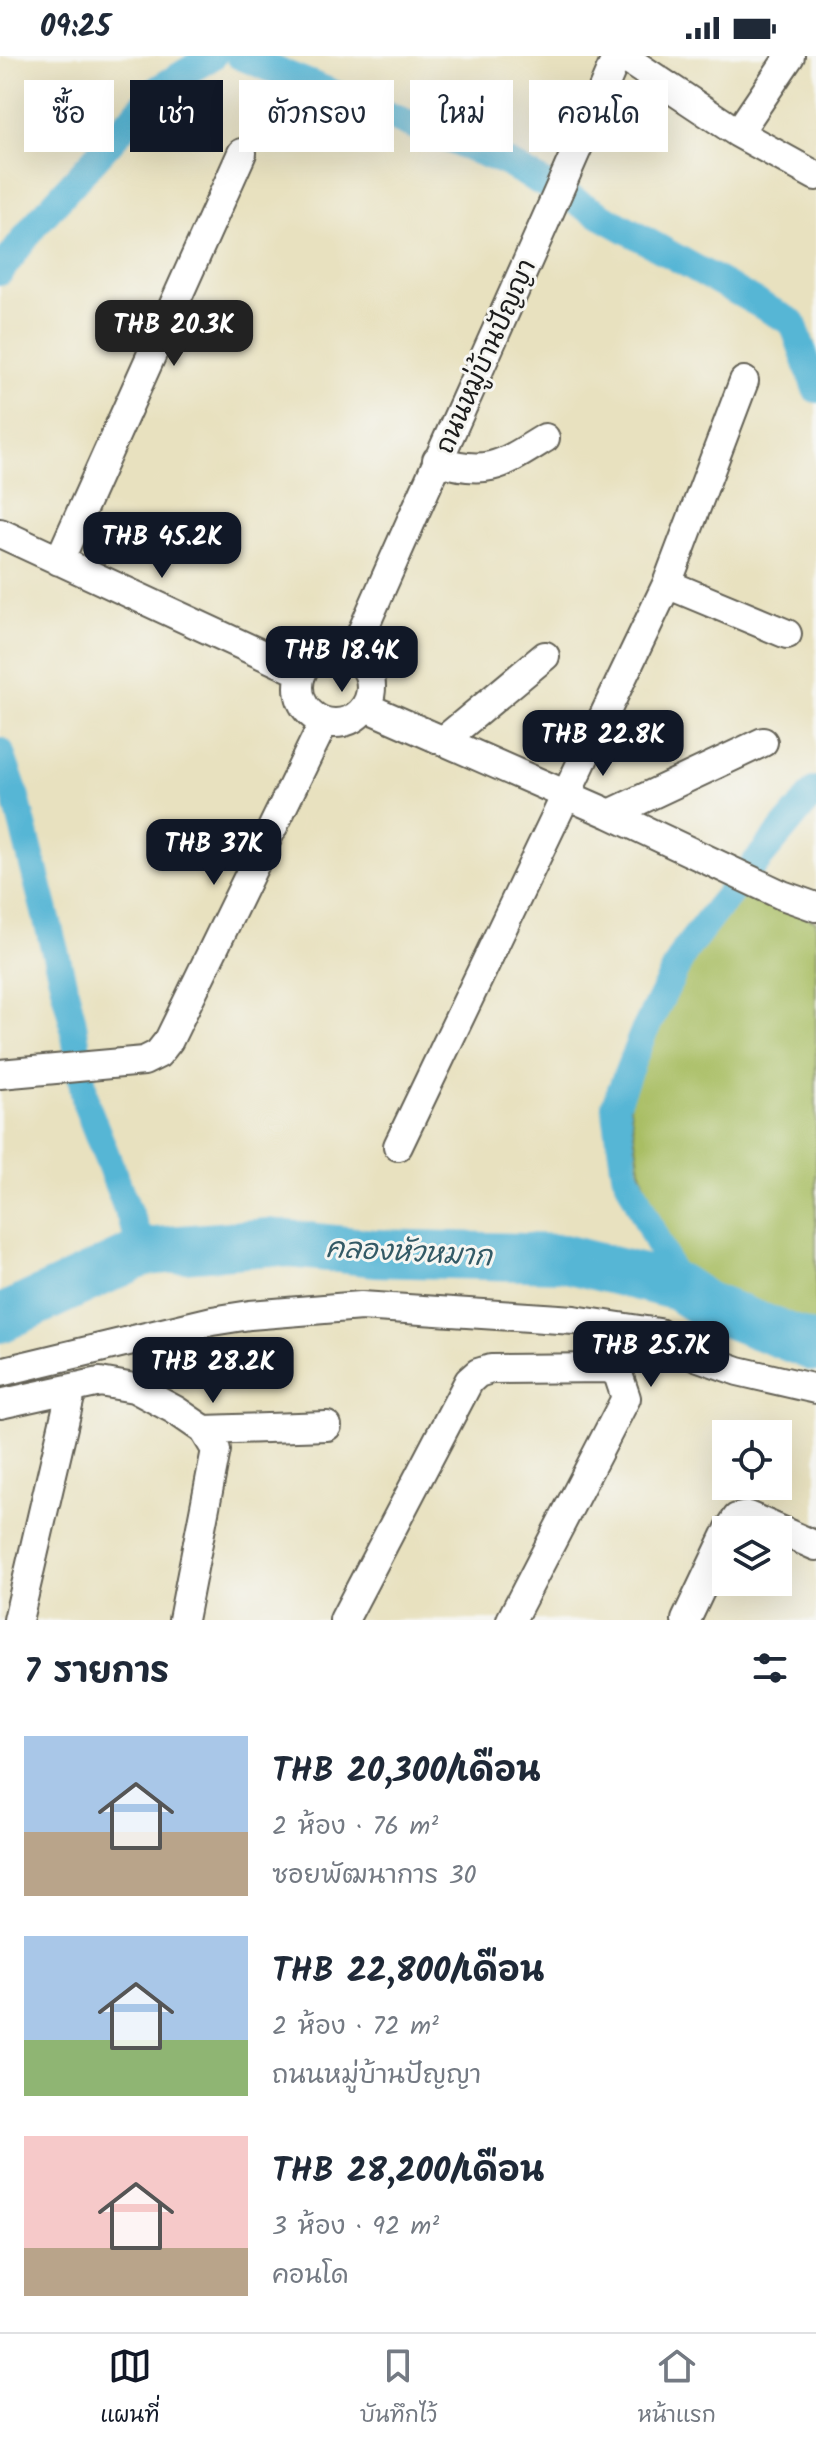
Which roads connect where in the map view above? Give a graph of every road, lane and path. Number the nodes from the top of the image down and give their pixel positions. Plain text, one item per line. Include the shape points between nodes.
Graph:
1 (620, 56) edge
2 (790, 56) edge
3 (738, 133) junction
4 (242, 153) dead end
5 (816, 176) edge
6 (744, 381) dead end
7 (545, 438) dead end
8 (437, 460) junction
9 (0, 533) edge
10 (59, 561) junction
11 (667, 584) junction
12 (787, 634) dead end
13 (352, 655) junction
14 (545, 656) dead end
15 (302, 673) junction
16 (366, 707) junction
17 (324, 722) junction
18 (444, 740) junction
19 (763, 742) dead end
20 (566, 795) junction
21 (610, 814) junction
22 (816, 907) edge
23 (0, 1074) edge
24 (398, 1146) dead end
25 (0, 1372) edge
26 (72, 1388) junction
27 (816, 1389) edge
28 (0, 1404) edge
29 (327, 1426) dead end
30 (204, 1430) junction
31 (792, 1535) edge
32 (816, 1546) edge
33 (712, 1565) edge
34 (18, 1620) edge
35 (183, 1620) edge
36 (344, 1620) edge
37 (511, 1620) edge
38 (686, 1620) edge

1 - 3 street
1 - 8 street, ถนนหมู่บ้านปัญญา
2 - 3 street
3 - 5 street
4 - 10 street
6 - 11 street
7 - 8 street via 484,468
8 - 13 street, ถนนหมู่บ้านปัญญา
9 - 10 street
10 - 15 street
11 - 12 street
11 - 20 street
13 - 15 street via 329,651
13 - 16 street via 369,673
14 - 18 street
15 - 17 street via 300,697 305,708
16 - 17 street via 347,722
16 - 18 street
17 - 23 street via 158,1054 144,1061
18 - 20 street
19 - 21 street
20 - 21 street
20 - 24 street
21 - 22 street
25 - 27 street via 212,1321 361,1306 574,1320 659,1333 696,1356 738,1371
26 - 28 street
26 - 30 street via 100,1382 134,1388
26 - 34 street
29 - 30 street
30 - 35 street via 216,1450
31 - 32 street
33 - 38 street
36 - 37 street via 469,1381 491,1369 609,1368 618,1374 626,1398

